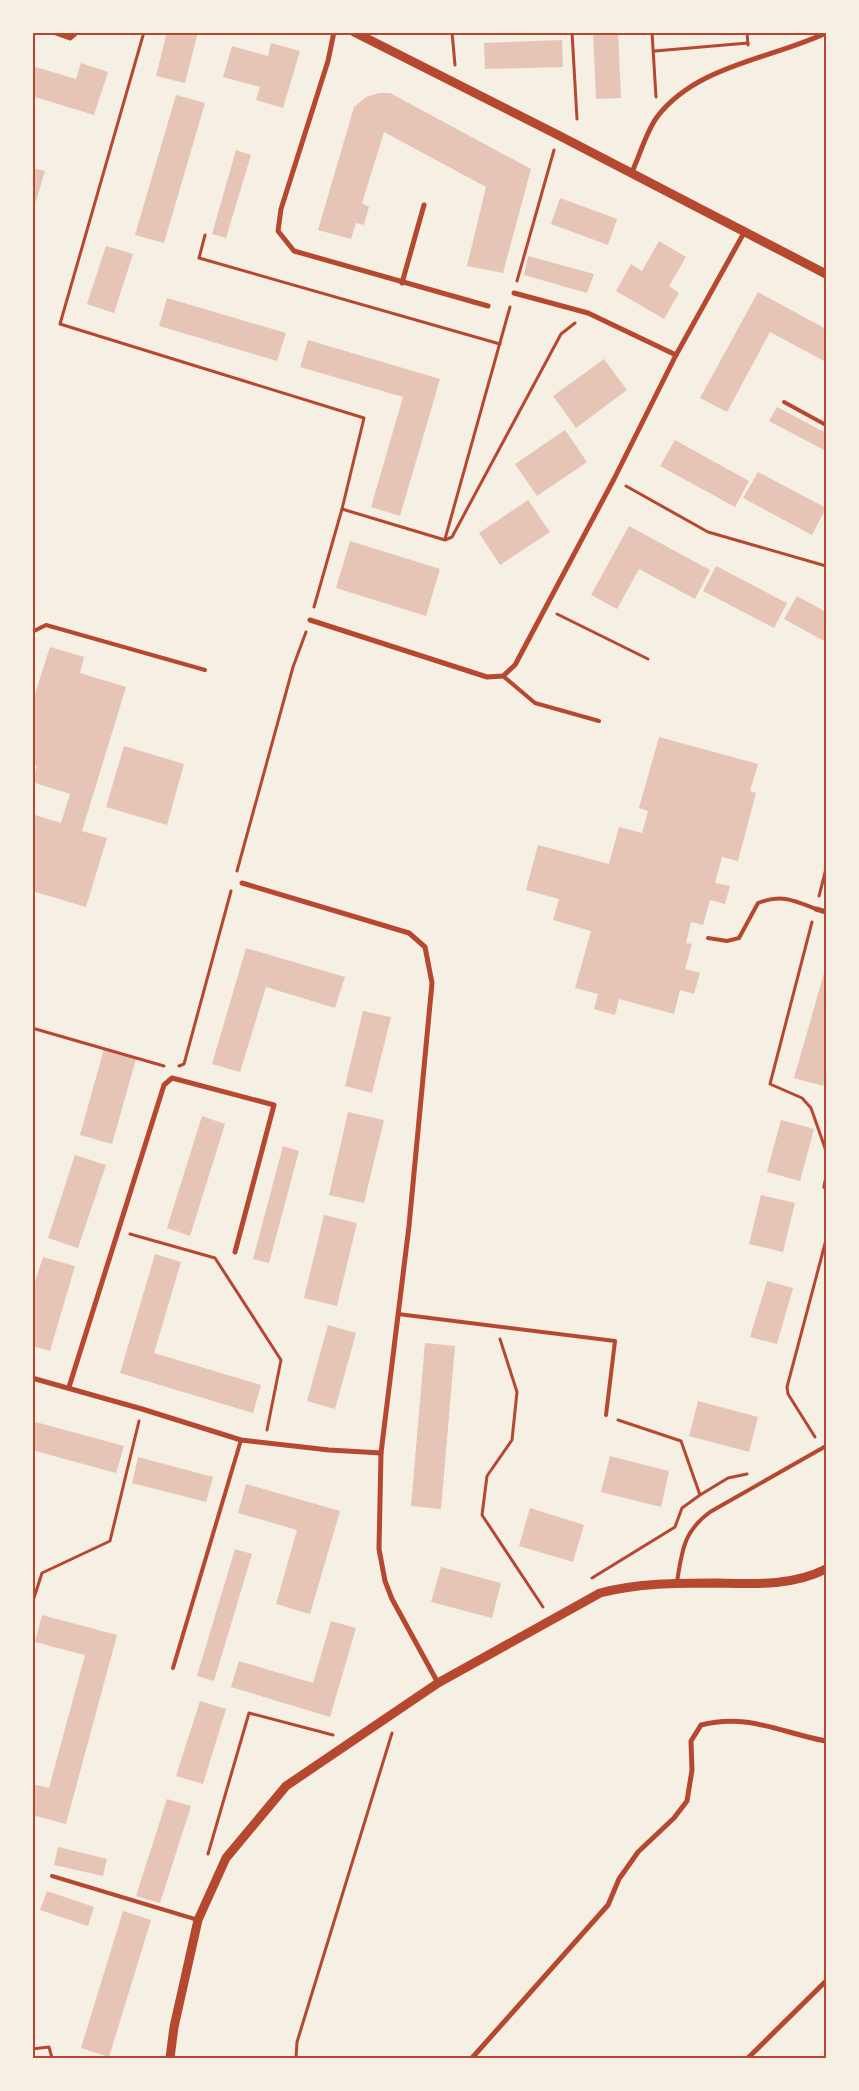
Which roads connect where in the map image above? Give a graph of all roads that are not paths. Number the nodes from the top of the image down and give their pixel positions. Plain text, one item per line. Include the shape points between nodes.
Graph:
1 (53, 32) edge
2 (77, 32) edge
3 (334, 32) edge
4 (354, 32) edge
5 (826, 33) edge
6 (632, 172) junction
7 (424, 204) dead end
8 (745, 230) junction
9 (826, 274) edge
10 (402, 283) junction
11 (514, 293) road end
12 (488, 306) dead end
13 (676, 355) junction
14 (784, 402) dead end
15 (826, 425) edge
16 (310, 620) road end
17 (32, 632) edge
18 (205, 670) dead end
19 (503, 676) junction
20 (599, 721) dead end
21 (242, 883) dead end
22 (816, 909) joint
23 (826, 912) edge
24 (708, 938) dead end
25 (235, 1252) dead end
26 (398, 1314) junction
27 (32, 1378) edge
28 (69, 1387) junction
29 (606, 1415) road end
30 (241, 1440) junction
31 (826, 1446) edge
32 (381, 1453) junction
33 (826, 1569) edge
34 (677, 1583) junction
35 (173, 1668) dead end
36 (438, 1683) junction
37 (826, 1741) edge
38 (52, 1876) dead end
39 (198, 1920) junction
40 (826, 1981) edge
41 (170, 2058) edge
42 (472, 2058) edge
43 (748, 2058) edge

1 - 2 street via 70,38
3 - 10 street via 328,61 281,209 278,231 294,251
4 - 6 street
5 - 6 street via 698,81 676,97 656,118
6 - 8 street
7 - 10 street
8 - 9 street
8 - 13 street
10 - 12 street
11 - 13 street via 588,312
13 - 19 street via 515,665
14 - 15 lane
16 - 19 street via 487,677
17 - 18 lane via 46,626
19 - 20 lane via 535,702
21 - 26 street via 410,933 425,947 432,983
22 - 23 street
22 - 24 lane via 788,898 772,898 758,903 740,938 727,941
25 - 28 street via 274,1105 172,1078 164,1085
26 - 29 lane via 615,1341
26 - 32 street
27 - 28 street
28 - 30 street
30 - 32 street
30 - 35 lane
31 - 34 lane via 695,1523 681,1554
32 - 36 street via 379,1549 385,1581
33 - 34 street via 808,1578 775,1584
34 - 36 street via 626,1586 600,1593
36 - 39 street via 286,1786 226,1858
37 - 42 street via 765,1724 719,1720 701,1724 691,1741 692,1770 687,1801 638,1852 619,1880 608,1905
38 - 39 lane
39 - 41 street
40 - 43 street

